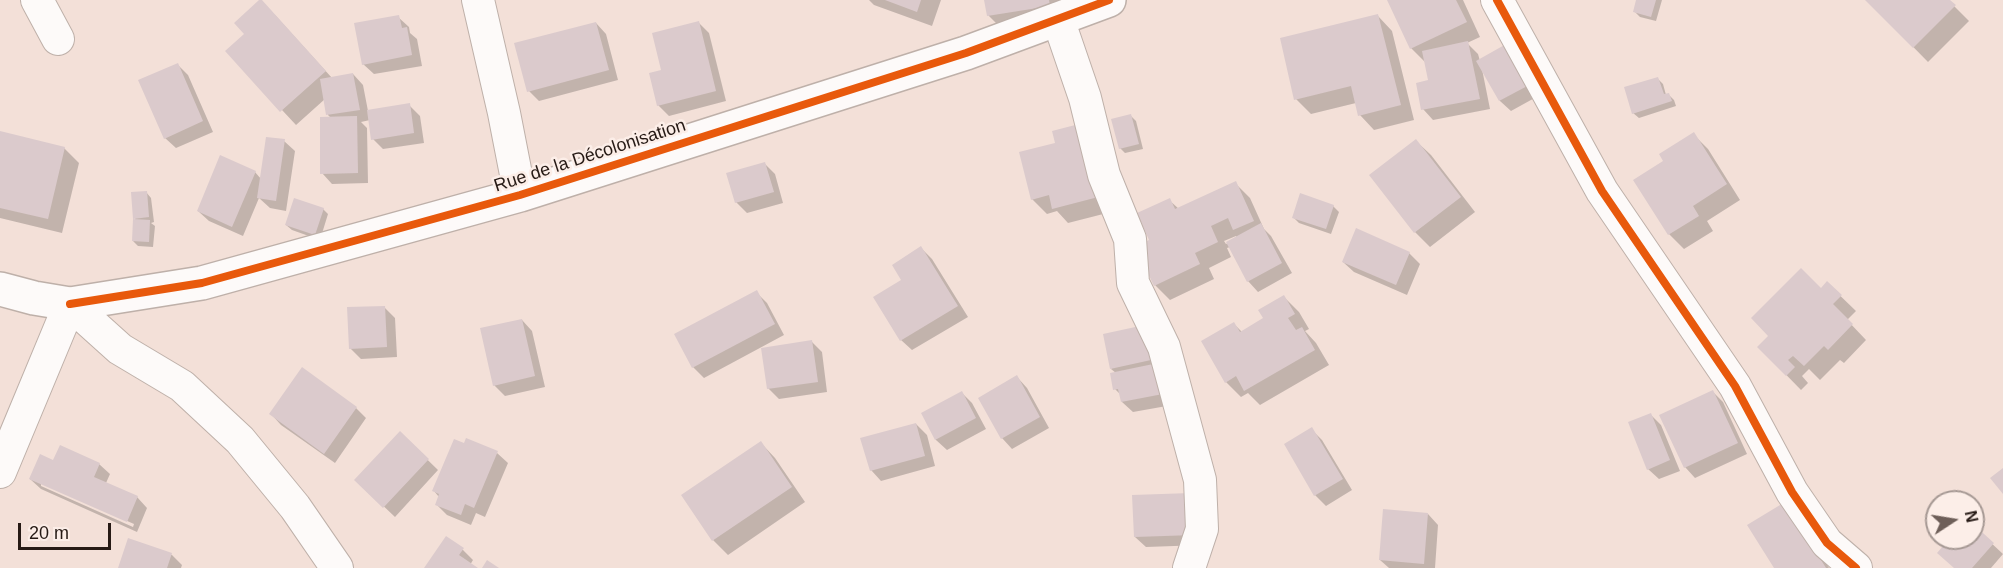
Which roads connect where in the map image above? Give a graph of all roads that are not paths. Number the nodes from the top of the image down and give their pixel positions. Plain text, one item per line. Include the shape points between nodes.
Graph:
1 (37, 0) edge
2 (478, 0) edge
3 (1109, 0) edge
4 (1497, 0) edge
5 (1058, 19) junction
6 (58, 39) dead end
7 (520, 195) junction
8 (0, 289) edge
9 (70, 304) junction
10 (0, 472) edge
11 (337, 568) edge
12 (1189, 568) edge
13 (1856, 568) edge

1 - 6 street
2 - 7 street
3 - 5 street, Rue de la Décolonisation
4 - 13 street via 1602,191 1735,386 1792,492 1827,543
5 - 7 street, Rue de la Décolonisation via 966,53
5 - 12 street via 1085,98 1104,175 1130,239 1133,283 1164,347 1200,480 1202,529
7 - 9 street, Rue de la Décolonisation via 202,283
8 - 9 street, Rue de la Décolonisation
9 - 10 street
9 - 11 street via 120,349 182,386 240,440 295,507

